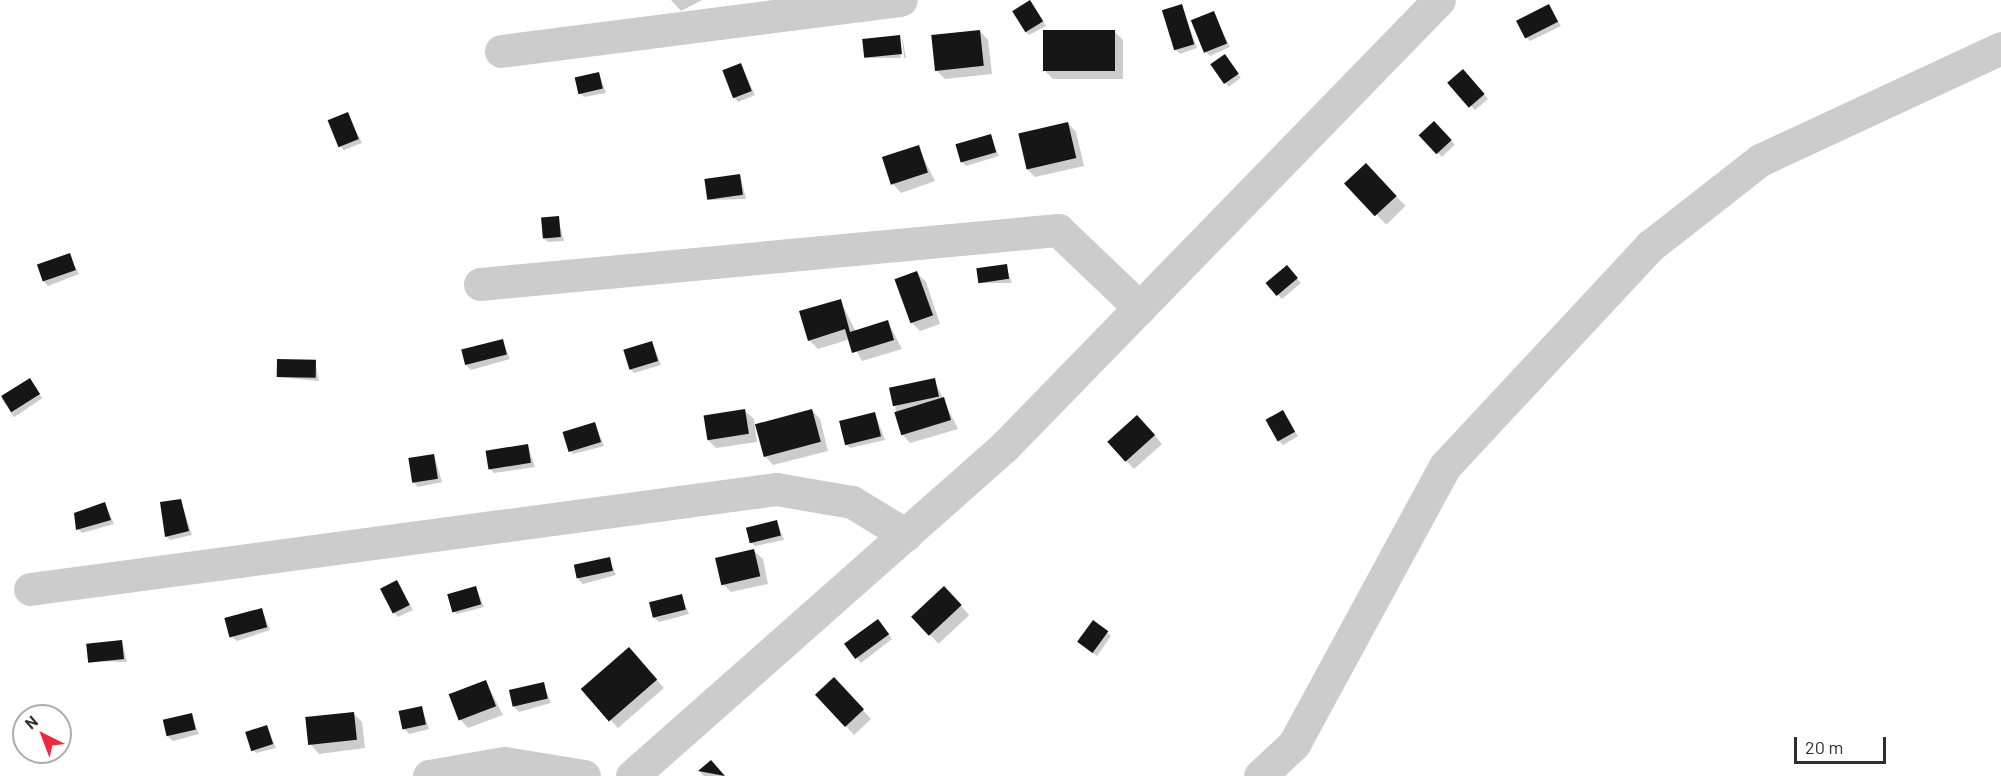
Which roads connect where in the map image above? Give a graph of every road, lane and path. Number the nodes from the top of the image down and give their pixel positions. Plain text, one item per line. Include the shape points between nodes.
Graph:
1 (901, 0) edge
2 (1435, 1) edge
3 (2001, 48) edge
4 (501, 51) dead end
5 (480, 284) dead end
6 (1140, 308) junction
7 (906, 535) junction
8 (30, 589) dead end
9 (429, 776) edge
10 (584, 776) edge
11 (632, 776) edge
12 (1260, 776) edge

1 - 4 street
2 - 6 street
3 - 12 street via 1760,160 1650,246 1445,466 1294,744
5 - 6 street via 1058,230
6 - 7 street via 1004,448
7 - 8 street via 852,502 776,489
7 - 11 street
9 - 10 street via 504,763

